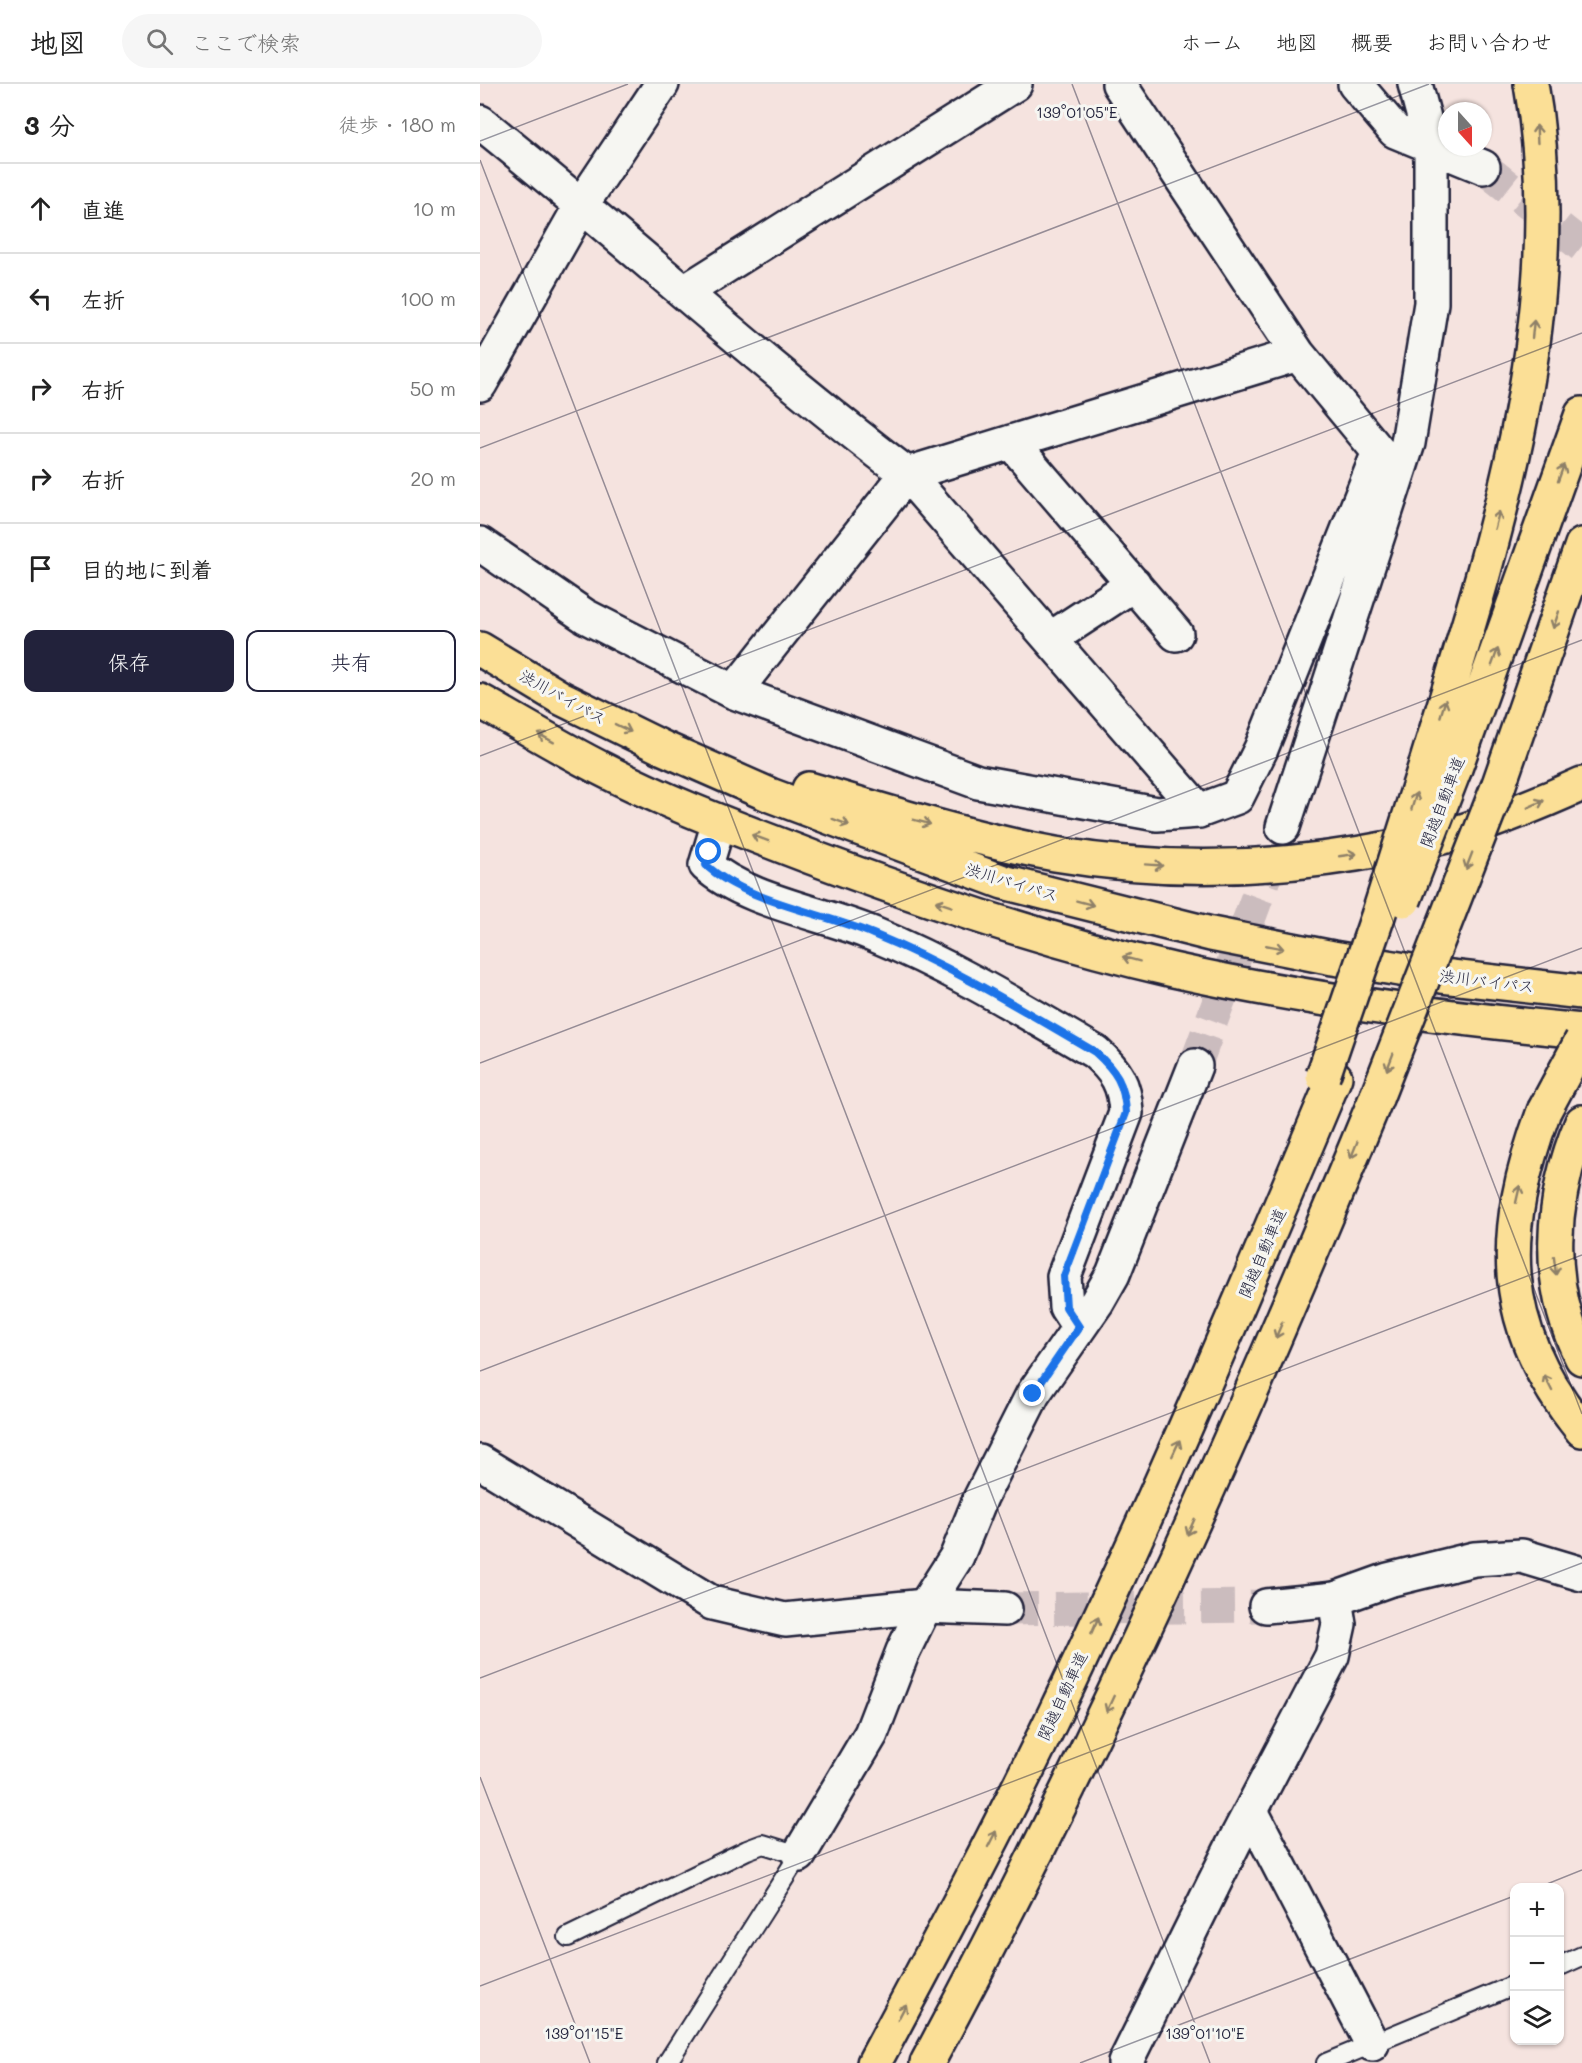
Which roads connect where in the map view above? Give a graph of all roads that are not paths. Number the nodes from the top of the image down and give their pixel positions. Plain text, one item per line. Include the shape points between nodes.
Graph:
1 (662, 84) edge
2 (1015, 84) edge
3 (1119, 84) edge
4 (1355, 84) edge
5 (1415, 84) edge
6 (1531, 84) edge
7 (480, 122) edge
8 (1431, 144) junction
9 (1483, 167) tunnel mouth
10 (582, 204) junction
11 (686, 291) junction
12 (1298, 354) junction
13 (480, 384) edge
14 (1582, 414) edge
15 (1011, 442) junction
16 (1393, 447) junction
17 (907, 474) junction
18 (480, 544) edge
19 (1582, 545) edge
20 (1134, 584) junction
21 (1176, 634) dead end
22 (1050, 639) junction
23 (480, 649) edge
24 (734, 692) junction
25 (480, 700) edge
26 (663, 748) junction
27 (1440, 767) junction
28 (1582, 784) edge
29 (1199, 811) junction
30 (719, 822) junction
31 (1283, 827) tunnel mouth
32 (1172, 969) junction
33 (1582, 992) edge
34 (1582, 1031) edge
35 (1582, 1040) edge
36 (1582, 1054) edge
37 (1195, 1066) tunnel mouth
38 (1581, 1125) edge
39 (1079, 1327) junction
40 (1582, 1358) edge
41 (1582, 1430) edge
42 (480, 1462) edge
43 (1582, 1574) edge
44 (1335, 1599) junction
45 (925, 1606) junction
46 (1266, 1606) tunnel mouth
47 (1005, 1609) tunnel mouth
48 (1251, 1811) junction
49 (799, 1855) junction
50 (568, 1937) dead end
51 (1582, 1956) edge
52 (1564, 1964) edge
53 (1510, 1986) edge
54 (1372, 2044) junction
55 (667, 2063) edge
56 (874, 2063) edge
57 (927, 2063) edge
58 (1125, 2063) edge
59 (1326, 2063) edge

1 - 10 street
2 - 11 street
3 - 12 street
4 - 8 street via 1395,131
5 - 8 street
27 -> 6 highway via 1527,384 1538,285 1541,197
7 - 10 street
8 - 9 street
8 - 16 street via 1431,303
10 - 11 street
10 - 13 street
11 - 17 street
12 - 15 street
12 - 16 street
27 -> 14 highway, 関越自動車道
15 - 17 street
15 - 20 street
16 - 29 street via 1237,797
16 - 31 street
17 - 22 street
17 - 24 street
18 - 24 street via 585,616
19 -> 57 highway, bridge via 1498,787 1377,1096 1275,1339 1100,1728
20 - 21 street
20 - 22 street
22 - 29 street
23 -> 26 highway, 渋川バイパス via 561,698
24 - 29 street via 978,782 1157,814
30 -> 25 highway via 602,770
26 -> 28 highway via 985,839 1056,854 1203,868 1290,863 1445,837 1517,813
26 -> 33 highway, 渋川バイパス via 770,795 1003,882 1211,934 1333,958 1442,976
56 -> 27 highway, 関越自動車道, bridge via 1055,1713 1232,1324 1290,1186
32 -> 30 highway via 1039,934 890,887
30 - 39 street via 706,865 719,877 873,934 973,982 1095,1052 1110,1065 1125,1091 1126,1113 1064,1276 1066,1307
32 - 34 highway via 1304,996
32 - 36 highway via 1292,1004 1433,1032
41 -> 35 highway, bridge via 1556,1399 1534,1354 1519,1307 1512,1255 1515,1207 1526,1160 1544,1112
37 - 39 street via 1113,1274
38 -> 40 highway via 1565,1173 1554,1258 1560,1301
39 - 45 street via 1033,1394 981,1497 957,1556
42 - 45 street via 712,1603 784,1620
43 - 44 street via 1522,1556 1474,1559 1388,1580
44 - 46 street
44 - 48 street via 1339,1624 1332,1656
45 - 47 street
45 - 49 street via 871,1734
48 - 54 street
48 - 58 street
49 - 50 lane via 763,1844
49 - 55 lane
51 - 52 lane
53 - 54 lane
54 - 59 lane

